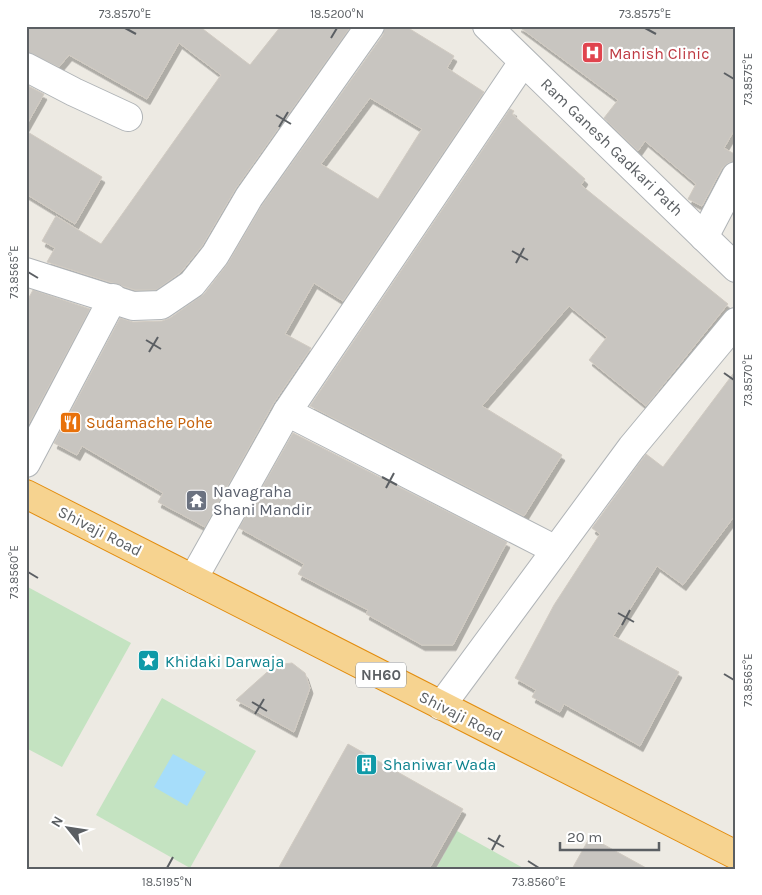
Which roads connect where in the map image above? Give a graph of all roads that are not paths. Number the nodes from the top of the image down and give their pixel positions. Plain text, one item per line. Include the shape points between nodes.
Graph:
1 (370, 26) edge
2 (488, 26) edge
3 (523, 62) junction
4 (26, 67) edge
5 (128, 117) dead end
6 (736, 176) edge
7 (704, 237) junction
8 (736, 268) edge
9 (26, 272) edge
10 (113, 298) junction
11 (736, 322) edge
12 (287, 412) junction
13 (26, 462) edge
14 (26, 494) edge
15 (556, 550) junction
16 (193, 579) junction
17 (441, 706) junction
18 (736, 855) edge

1 - 10 street via 192,284 161,305 133,306
2 - 3 street, Ram Ganesh Gadkari Path
3 - 7 street, Ram Ganesh Gadkari Path
3 - 12 street
4 - 5 street
6 - 7 street
7 - 8 street, Ram Ganesh Gadkari Path
9 - 10 street
10 - 13 street
11 - 15 street via 632,447
12 - 15 street
12 - 16 street
14 - 16 highway, Shivaji Road / NH60
15 - 17 street
16 - 17 highway, Shivaji Road / NH60
17 - 18 highway, Shivaji Road / NH60

